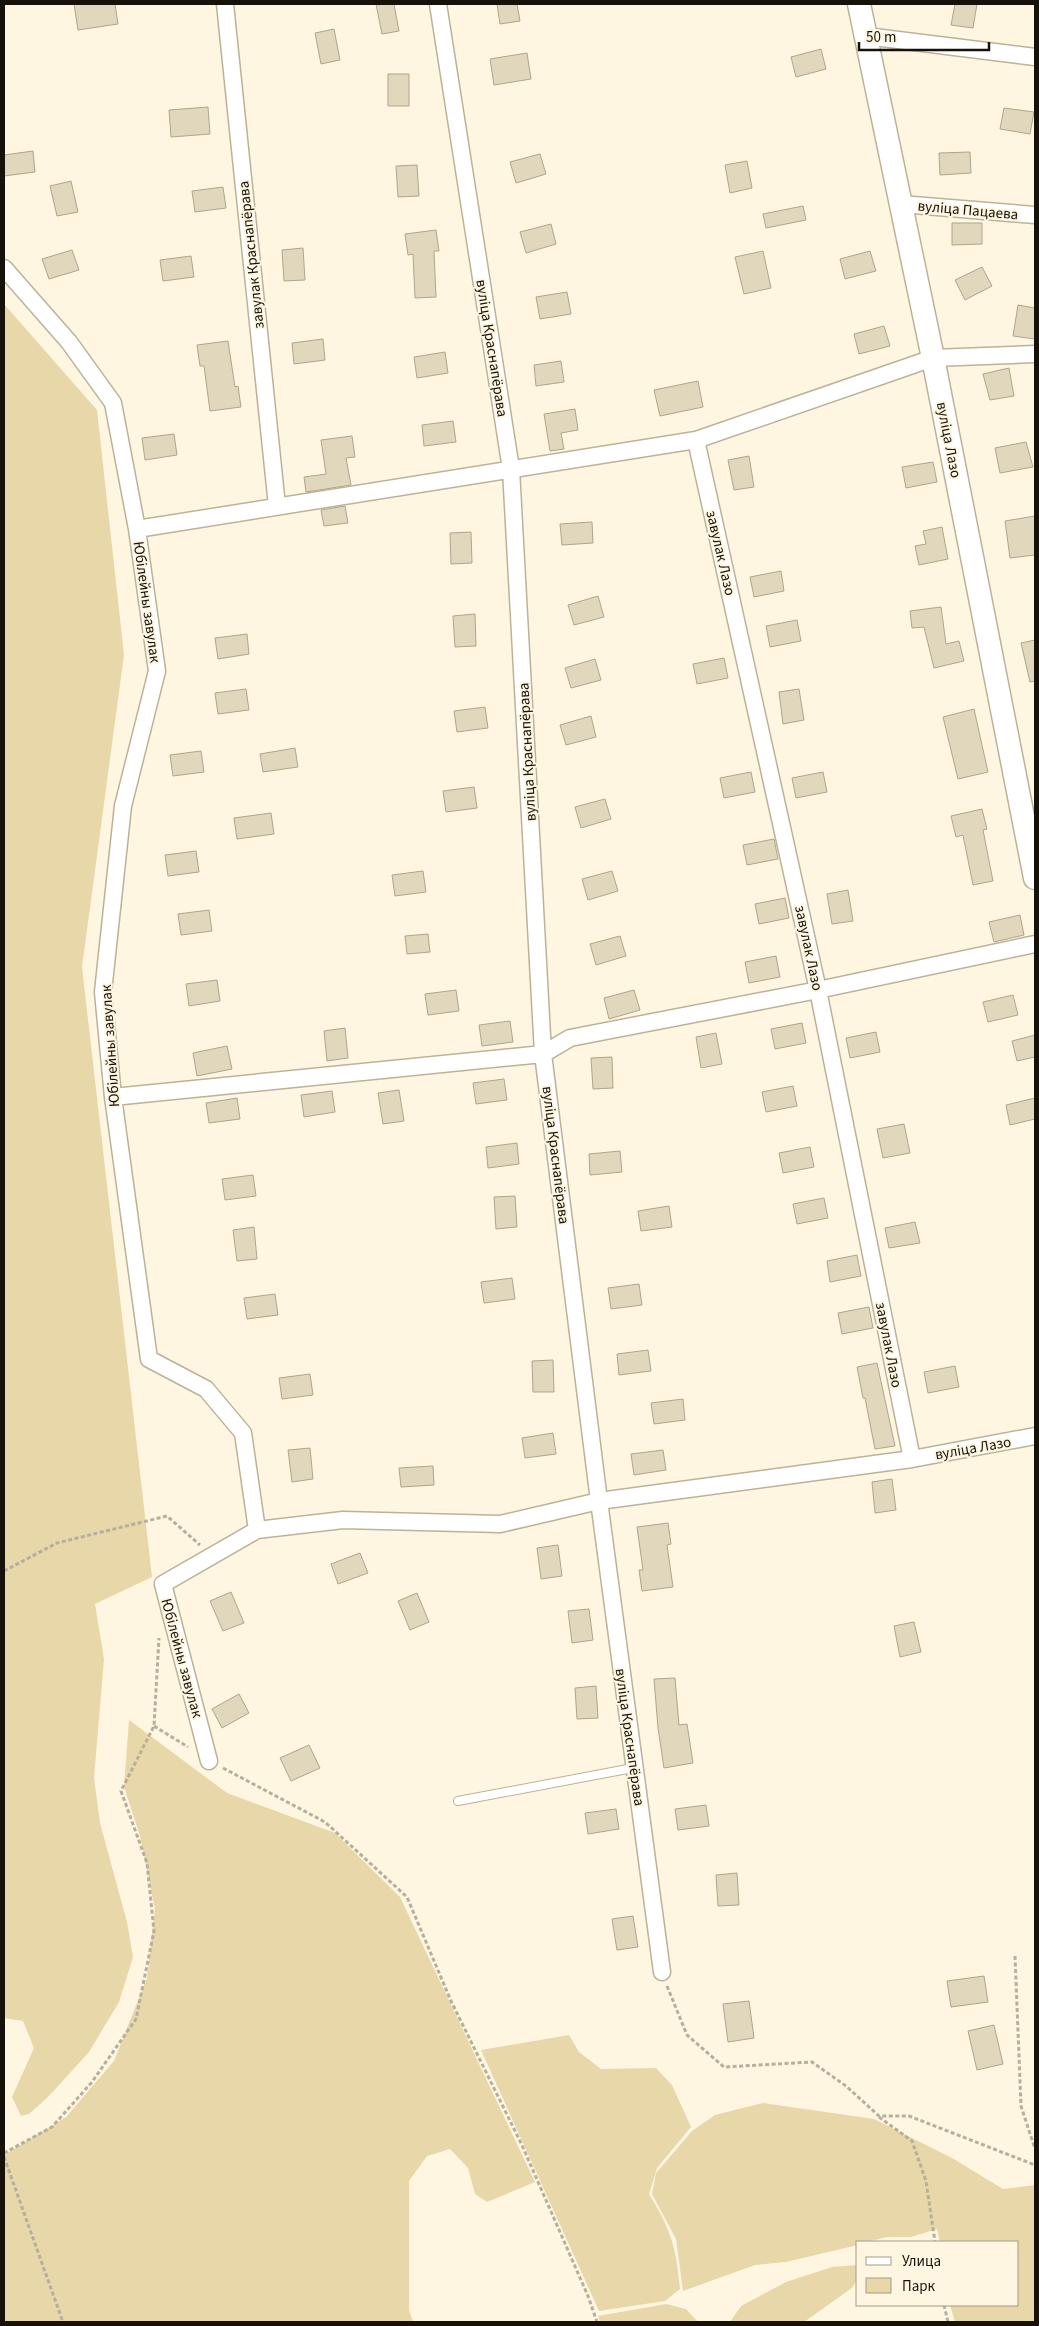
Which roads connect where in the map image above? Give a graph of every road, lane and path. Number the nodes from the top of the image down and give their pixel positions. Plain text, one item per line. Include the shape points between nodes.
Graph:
1 (225, 4) edge
2 (438, 4) edge
3 (859, 4) edge
4 (866, 36) junction
5 (1035, 57) edge
6 (901, 204) junction
7 (1035, 215) edge
8 (4, 268) edge
9 (1035, 354) edge
10 (933, 358) junction
11 (696, 440) junction
12 (511, 469) junction
13 (277, 506) junction
14 (137, 529) junction
15 (1035, 878) edge
16 (1035, 944) edge
17 (818, 990) junction
18 (543, 1054) junction
19 (113, 1097) junction
20 (1035, 1436) edge
21 (912, 1459) junction
22 (599, 1502) junction
23 (257, 1530) junction
24 (208, 1551) dead end
25 (4, 1570) edge
26 (159, 1633) dead end
27 (154, 1726) junction
28 (209, 1761) junction
29 (634, 1768) junction
30 (458, 1801) dead end
31 (1015, 1956) dead end
32 (662, 1972) joint
33 (879, 2116) junction
34 (1035, 2149) edge
35 (4, 2153) edge
36 (4, 2157) edge
37 (1035, 2165) edge
38 (935, 2241) edge
39 (944, 2306) edge
40 (63, 2322) edge
41 (597, 2322) edge
42 (948, 2322) edge

1 - 13 street, завулак Краснапёрава
2 - 12 street, вуліца Краснапёрава
3 - 4 main road, вуліца Лазо
4 - 5 street
4 - 6 main road, вуліца Лазо
6 - 7 street, вуліца Пацаева
6 - 10 main road, вуліца Лазо
8 - 14 street, Юбілейны завулак via 69,342 113,403
9 - 10 street
10 - 11 street
10 - 15 main road, вуліца Лазо
11 - 12 street
11 - 17 street, завулак Лазо
12 - 13 street
12 - 18 street, вуліца Краснапёрава
13 - 14 street
14 - 19 street, Юбілейны завулак via 157,670 123,806 104,982
16 - 17 street
17 - 18 street via 570,1038
17 - 21 street, завулак Лазо
18 - 19 street
18 - 22 street, вуліца Краснапёрава
19 - 23 street, Юбілейны завулак via 149,1359 206,1389 242,1434
20 - 21 street, вуліца Лазо
21 - 22 street
22 - 23 street via 500,1524 343,1520
22 - 29 street, вуліца Краснапёрава
23 - 28 street, Юбілейны завулак via 163,1584
24 - 25 path via 167,1516 57,1543
26 - 27 path
27 - 28 path
27 - 35 path via 121,1791 147,1863 154,1931 136,2019 92,2082 52,2127
28 - 41 path via 325,1822 407,1897 451,2001 521,2143
29 - 30 lane
29 - 32 street, вуліца Краснапёрава
31 - 34 path via 1021,2106
32 - 33 path via 687,2035 724,2067 812,2062 846,2086
33 - 37 path via 909,2116
33 - 38 path via 912,2141 926,2180
36 - 40 path
39 - 42 path

